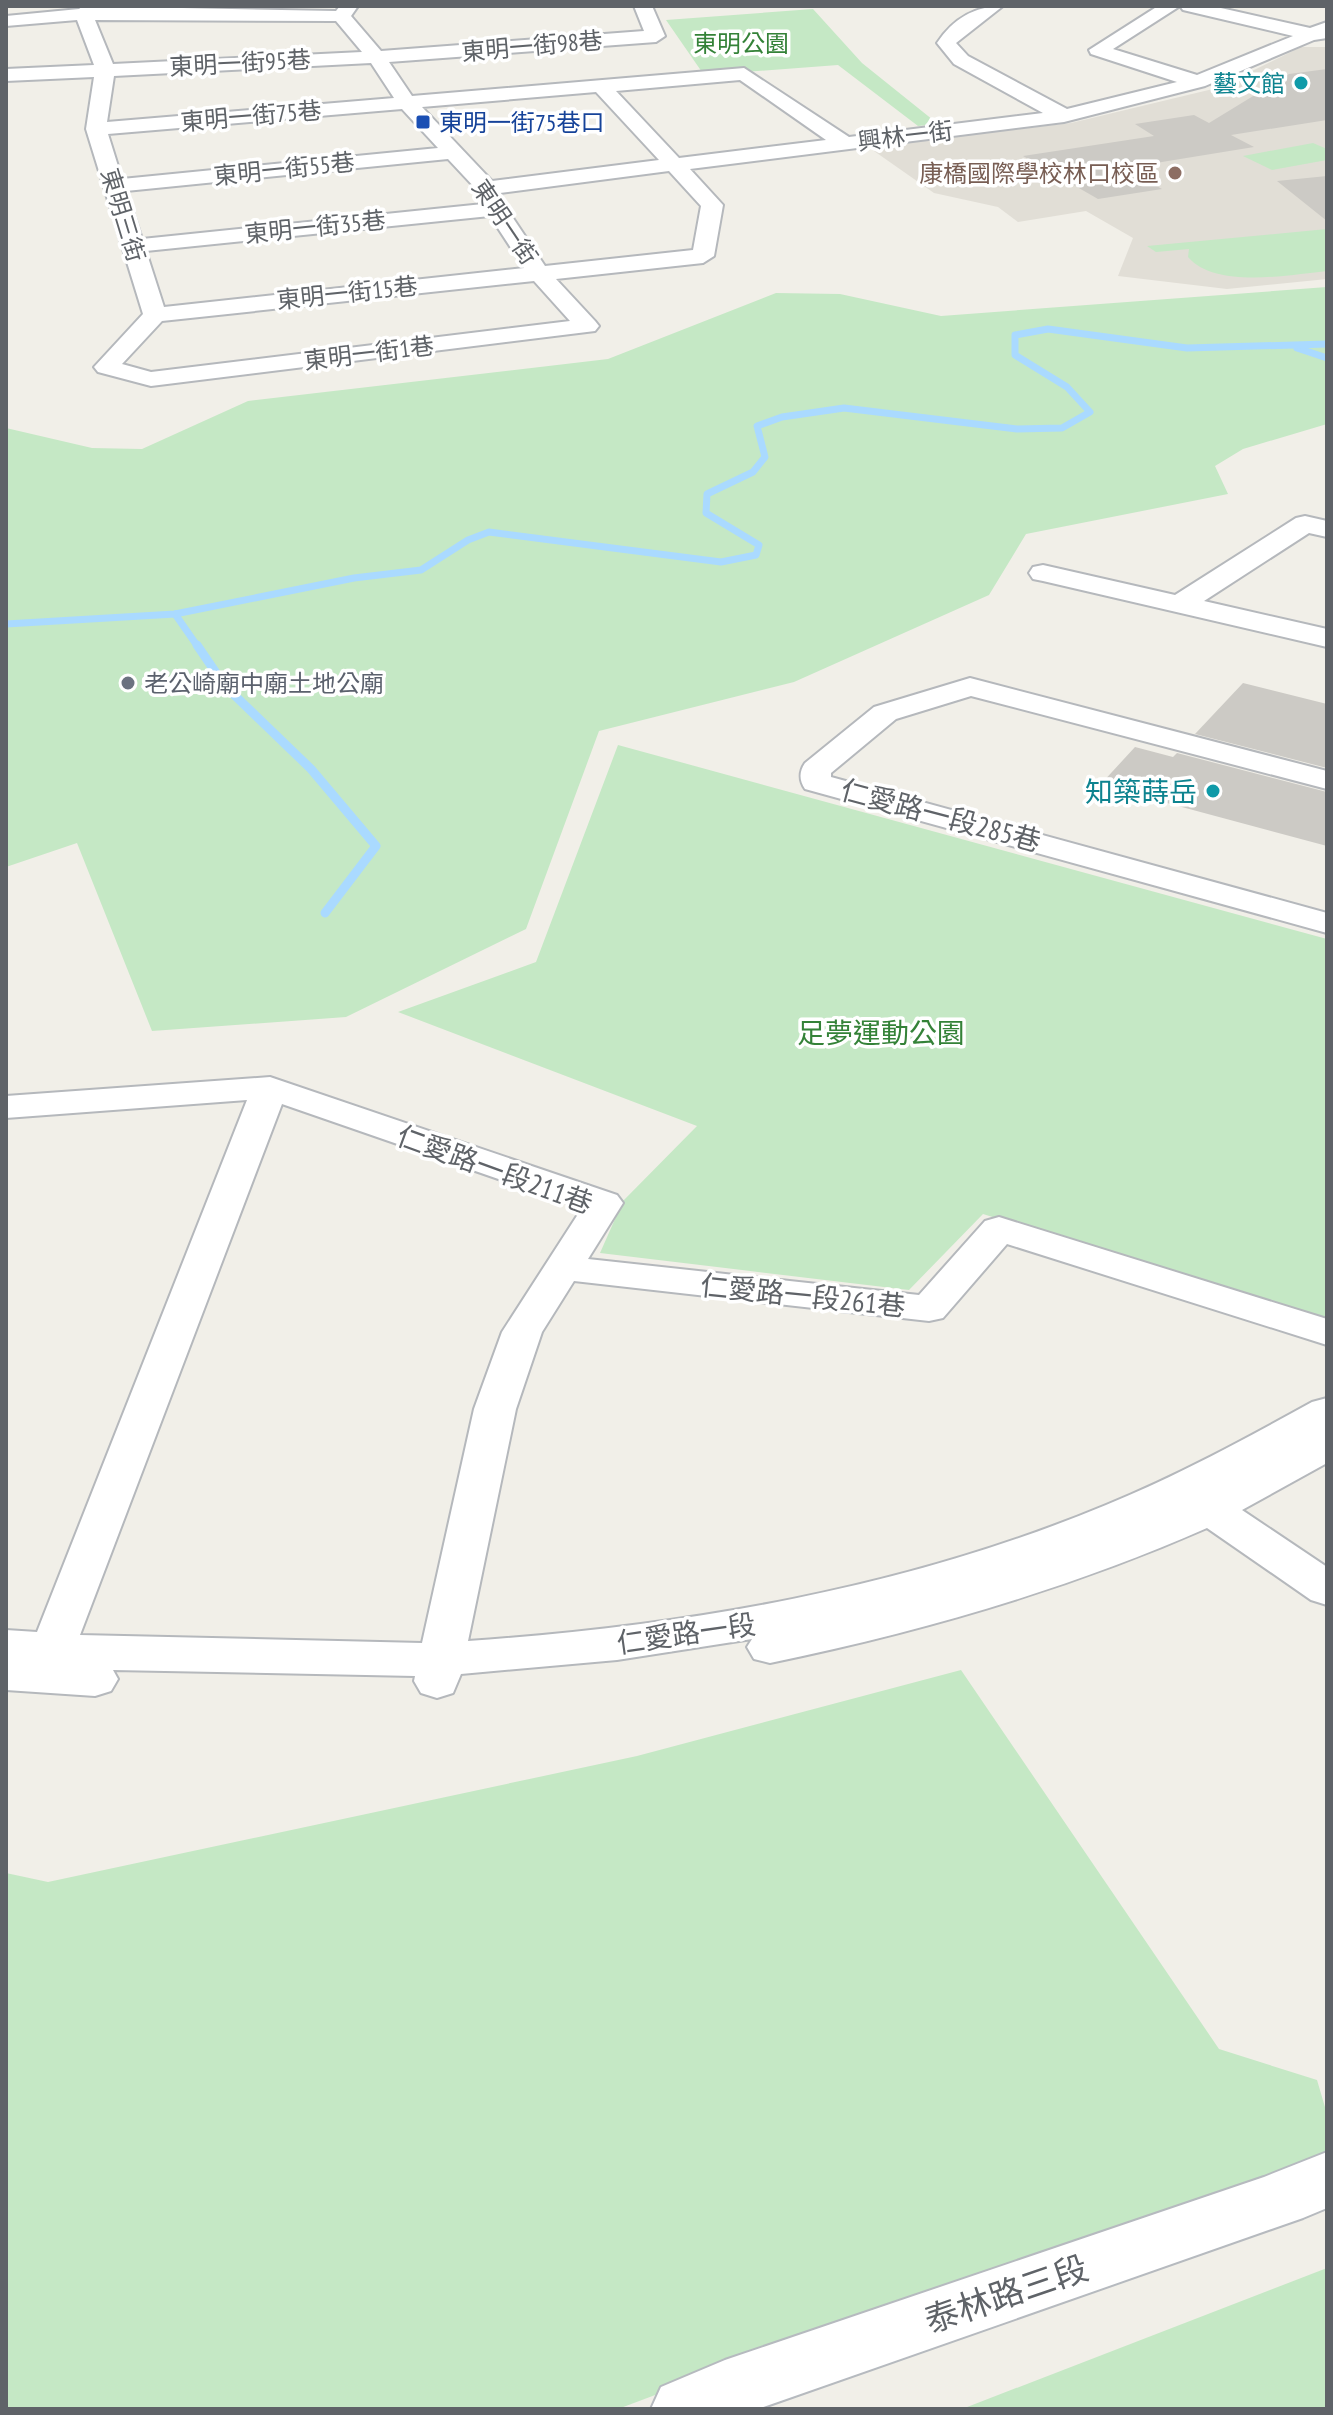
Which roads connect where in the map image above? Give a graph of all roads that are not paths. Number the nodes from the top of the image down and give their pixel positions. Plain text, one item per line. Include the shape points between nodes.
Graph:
1 (643, 6) edge
2 (994, 6) edge
3 (1171, 6) edge
4 (1189, 6) edge
5 (89, 10) edge
6 (345, 11) edge
7 (6, 21) edge
8 (1322, 33) edge
9 (375, 56) junction
10 (105, 69) junction
11 (6, 75) edge
12 (1198, 82) junction
13 (603, 88) junction
14 (407, 103) junction
15 (1064, 116) junction
16 (96, 129) junction
17 (846, 144) junction
18 (454, 152) junction
19 (674, 165) junction
20 (114, 186) junction
21 (487, 188) junction
22 (496, 209) junction
23 (133, 246) junction
24 (538, 272) junction
25 (155, 315) junction
26 (587, 326) joint
27 (1327, 529) edge
28 (1043, 573) dead end
29 (1182, 603) junction
30 (1327, 638) edge
31 (1327, 780) edge
32 (1327, 923) edge
33 (270, 1088) junction
34 (6, 1107) edge
35 (564, 1268) junction
36 (1327, 1332) edge
37 (1327, 1412) edge
38 (1327, 1444) edge
39 (1208, 1508) junction
40 (1327, 1589) edge
41 (6, 1646) edge
42 (34, 1667) edge
43 (439, 1672) junction
44 (1327, 2179) edge
45 (685, 2409) edge

1 - 9 street, 東明一街98巷 via 656,36
2 - 15 street via 946,43 961,60
3 - 12 street via 1098,50
4 - 8 street
5 - 6 street
5 - 7 street
5 - 10 street, 東明三街
6 - 9 street, 東明一街
8 - 12 street, 興林一街
9 - 10 street, 東明一街95巷
9 - 14 street, 東明一街
10 - 11 street, 東明一街95巷
10 - 16 street, 東明三街
12 - 15 street, 興林一街
13 - 14 street, 東明一街75巷
13 - 17 street, 東明一街75巷 via 744,74
13 - 19 street
14 - 16 street, 東明一街75巷
14 - 18 street, 東明一街
15 - 17 street, 興林一街
16 - 20 street, 東明三街
17 - 19 street, 興林一街
18 - 20 street, 東明一街55巷
18 - 21 street, 東明一街
19 - 21 street, 興林一街
19 - 24 street, 東明一街15巷 via 712,205 703,256
20 - 23 street, 東明三街
21 - 22 street, 東明一街
22 - 23 street, 東明一街35巷
22 - 24 street, 東明一街
23 - 25 street, 東明三街
24 - 25 street, 東明一街15巷
24 - 26 street, 東明一街
25 - 26 street, 東明一街1巷 via 106,367 151,379
27 - 29 street via 1305,524
28 - 29 street
29 - 30 street
31 - 32 street, 仁愛路一段285巷 via 970,687 885,713 816,770 816,782
33 - 34 street, 仁愛路一段211巷
33 - 35 street, 仁愛路一段211巷 via 604,1203
33 - 42 street
35 - 36 street, 仁愛路一段261巷 via 929,1309 999,1229
35 - 43 street, 仁愛路一段211巷 via 522,1332 495,1409
37 - 43 street, 仁愛路一段 via 1229,1467 1119,1517 990,1564 749,1626
38 - 39 street, 仁愛路一段
39 - 40 street
39 - 43 street, 仁愛路一段 via 1130,1543 990,1593 844,1633 568,1676
41 - 42 street, 仁愛路一段
42 - 43 street, 仁愛路一段 via 159,1682
44 - 45 main road, 泰林路三段 via 749,2381

